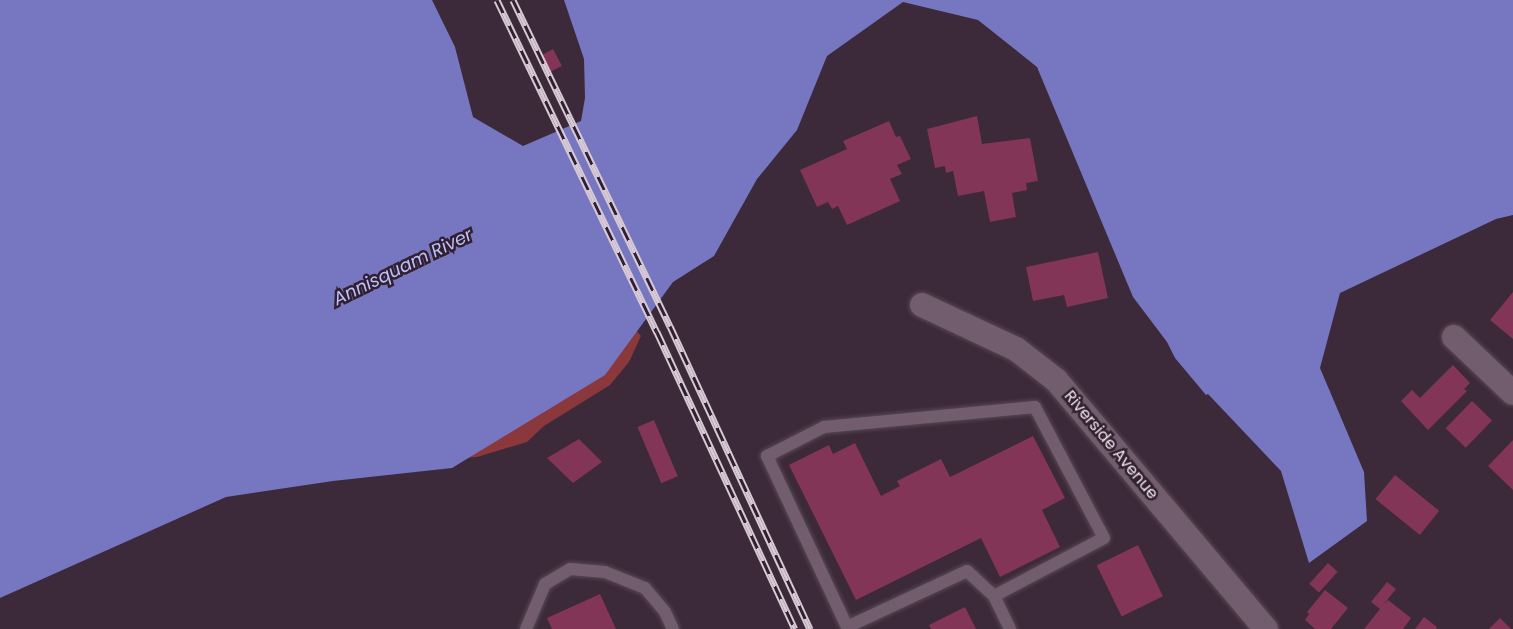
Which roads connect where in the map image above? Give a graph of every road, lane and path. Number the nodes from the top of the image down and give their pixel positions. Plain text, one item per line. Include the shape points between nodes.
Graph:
1 (922, 305) dead end
2 (1454, 337) dead end
3 (1513, 393) edge
4 (994, 596) junction
5 (526, 629) edge
6 (673, 629) edge
7 (1010, 629) edge
8 (1266, 629) edge

1 - 8 street, Riverside Avenue via 1016,349 1056,380
2 - 3 street
4 - 4 lane via 1104,538 1035,407 824,427 767,456 847,627 967,571
4 - 7 lane
5 - 6 lane via 545,584 570,569 605,572 645,588

